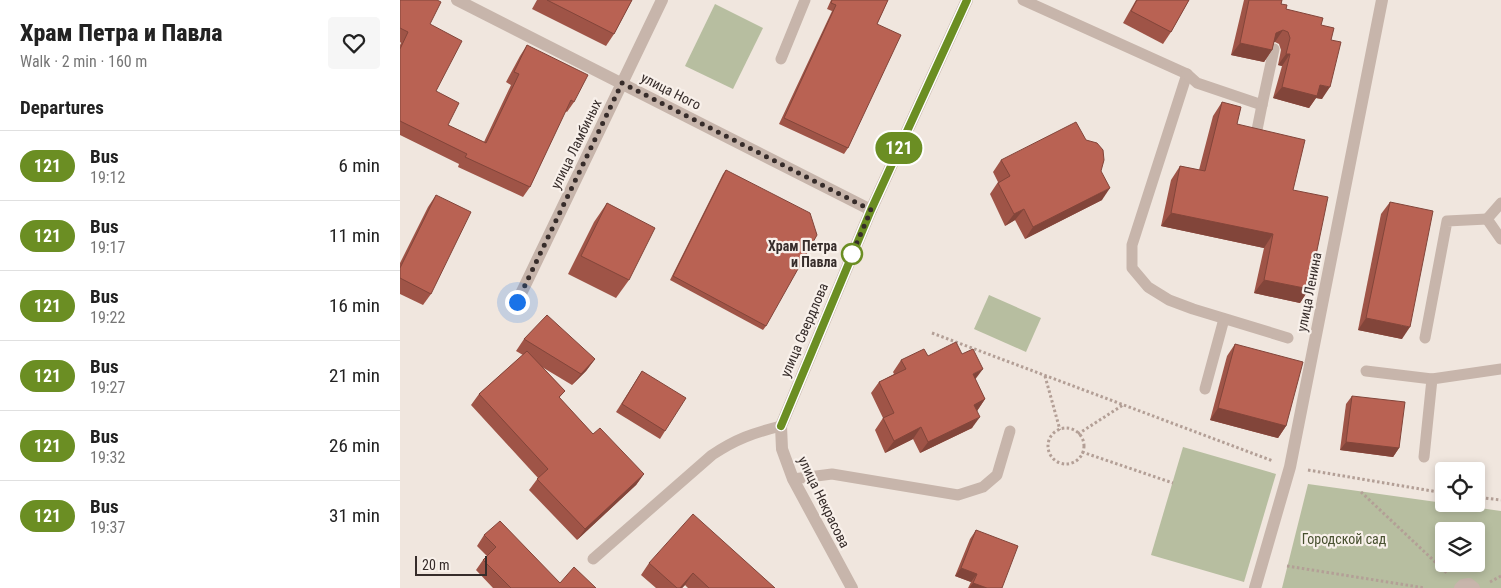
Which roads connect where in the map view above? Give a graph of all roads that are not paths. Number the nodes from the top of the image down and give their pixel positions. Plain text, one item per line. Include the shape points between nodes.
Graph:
1 (457, 0) edge
2 (662, 0) edge
3 (805, 0) edge
4 (967, 0) edge
5 (1023, 0) edge
6 (1382, 0) edge
7 (1274, 49) edge
8 (781, 59) dead end
9 (1187, 74) junction
10 (622, 83) junction
11 (1262, 104) junction
12 (1256, 135) edge
13 (1501, 203) edge
14 (871, 210) junction
15 (1487, 219) junction
16 (1501, 239) edge
17 (517, 302) dead end
18 (1224, 319) junction
19 (1288, 338) dead end
20 (1426, 338) dead end
21 (1501, 369) edge
22 (1366, 371) dead end
23 (1432, 379) junction
24 (1205, 389) dead end
25 (781, 426) junction
26 (1010, 431) dead end
27 (1424, 457) dead end
28 (793, 479) junction
29 (593, 559) dead end
30 (852, 588) edge
31 (1255, 588) edge
32 (1460, 588) edge
33 (1474, 588) edge

1 - 10 street, улица Ного
2 - 10 street, улица Ламбиных
3 - 8 lane
4 - 14 street, улица Свердлова
5 - 9 lane
6 - 31 street, улица Ленина via 1290,467
7 - 11 lane
9 - 11 lane via 1197,83
9 - 18 lane via 1132,245 1132,268 1148,288 1169,300
10 - 14 street, улица Ного
10 - 17 street, улица Ламбиных
11 - 12 lane
13 - 15 lane
14 - 25 street, улица Свердлова
15 - 16 lane
15 - 20 lane via 1446,221
18 - 19 lane
18 - 24 lane
21 - 23 lane
22 - 23 lane
23 - 27 lane
25 - 28 street, улица Некрасова via 782,449
25 - 29 lane via 750,434 712,456
26 - 28 lane via 997,475 983,487 958,495 832,474
28 - 30 street, улица Некрасова
32 - 33 street via 1469,584

